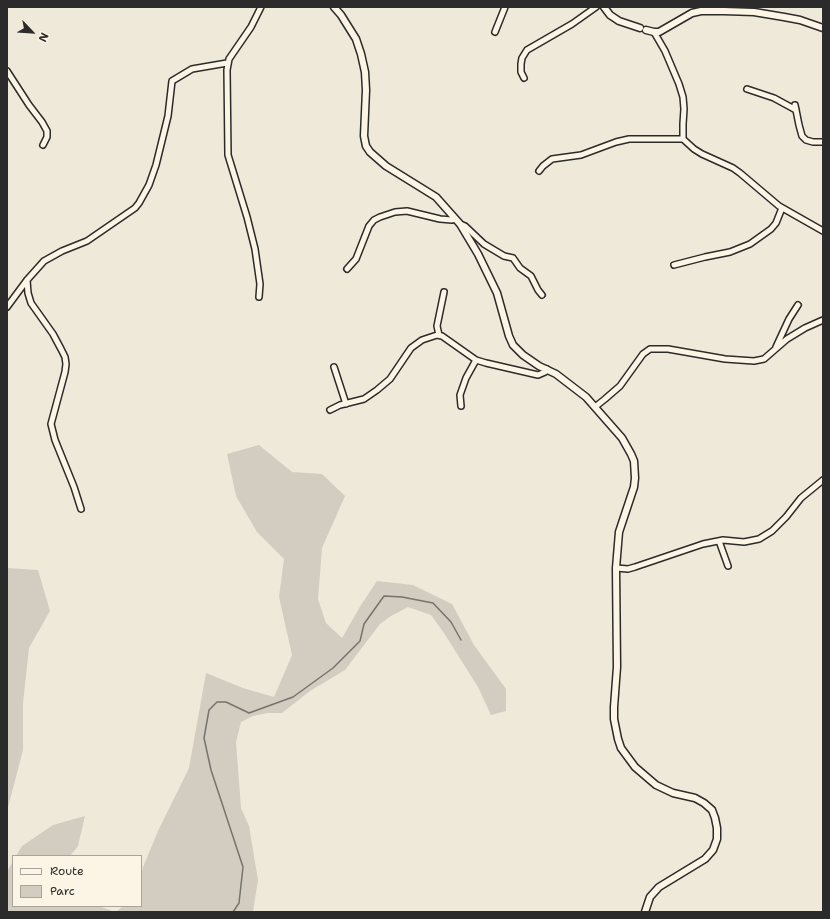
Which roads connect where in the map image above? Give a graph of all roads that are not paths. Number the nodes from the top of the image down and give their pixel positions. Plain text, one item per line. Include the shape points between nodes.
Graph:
1 (261, 7) edge
2 (334, 7) edge
3 (505, 7) edge
4 (596, 7) edge
5 (604, 7) edge
6 (756, 10) edge
7 (823, 28) edge
8 (495, 32) dead end
9 (654, 32) junction
10 (227, 63) junction
11 (7, 71) edge
12 (524, 78) dead end
13 (746, 89) dead end
14 (683, 139) junction
15 (823, 142) edge
16 (43, 145) dead end
17 (539, 171) dead end
18 (782, 208) junction
19 (451, 215) junction
20 (460, 224) junction
21 (823, 231) edge
22 (674, 265) dead end
23 (347, 269) dead end
24 (27, 280) junction
25 (444, 292) dead end
26 (542, 295) dead end
27 (259, 297) dead end
28 (798, 305) dead end
29 (7, 307) edge
30 (823, 320) edge
31 (439, 335) junction
32 (772, 352) junction
33 (476, 360) junction
34 (334, 367) dead end
35 (547, 369) junction
36 (346, 404) junction
37 (461, 406) dead end
38 (595, 407) junction
39 (330, 410) dead end
40 (823, 480) edge
41 (81, 508) dead end
42 (719, 541) junction
43 (728, 566) dead end
44 (616, 568) junction
45 (645, 912) edge

1 - 10 street
2 - 19 street via 356,39 361,54 366,90 366,146 377,159 397,174 430,192
3 - 8 street
4 - 12 street via 527,50 521,64
5 - 9 street via 619,21
6 - 7 street
6 - 9 street via 701,11 659,32
9 - 14 street via 665,51 683,97
10 - 24 street via 192,69 172,81 168,116 152,175 135,208 87,241 44,261
10 - 27 street via 228,155 255,249 260,284
11 - 16 street via 47,131
13 - 15 street via 795,107 802,136 806,140
14 - 17 street via 629,139 581,155 552,159
14 - 18 street via 694,150 740,173
18 - 21 street
18 - 22 street via 771,229 750,244 730,252
19 - 20 street
19 - 23 street via 452,220 407,211 395,212 374,220 369,226 356,260
20 - 26 street via 488,247 513,258 520,268 531,276
20 - 35 street via 497,293 513,345 530,360
24 - 29 street
24 - 41 street via 32,303 56,339 65,358 65,372 51,424
25 - 31 street via 437,326
28 - 32 street
30 - 32 street via 787,339
31 - 33 street
31 - 36 street via 422,340 411,348 390,379 377,390 364,399
32 - 38 street via 764,359 754,361 650,349 643,354 620,386
33 - 35 street via 531,374 541,374
33 - 37 street via 460,394
34 - 36 street
35 - 38 street via 576,389
36 - 39 street
38 - 44 street via 628,446 634,461 634,487 619,532
40 - 42 street via 801,498 772,531 758,539 744,542
42 - 43 street
42 - 44 street via 635,567
44 - 45 street via 618,667 614,713 622,748 635,767 664,791 695,798 704,803 712,810 717,828 713,850 705,859 659,887 650,897

